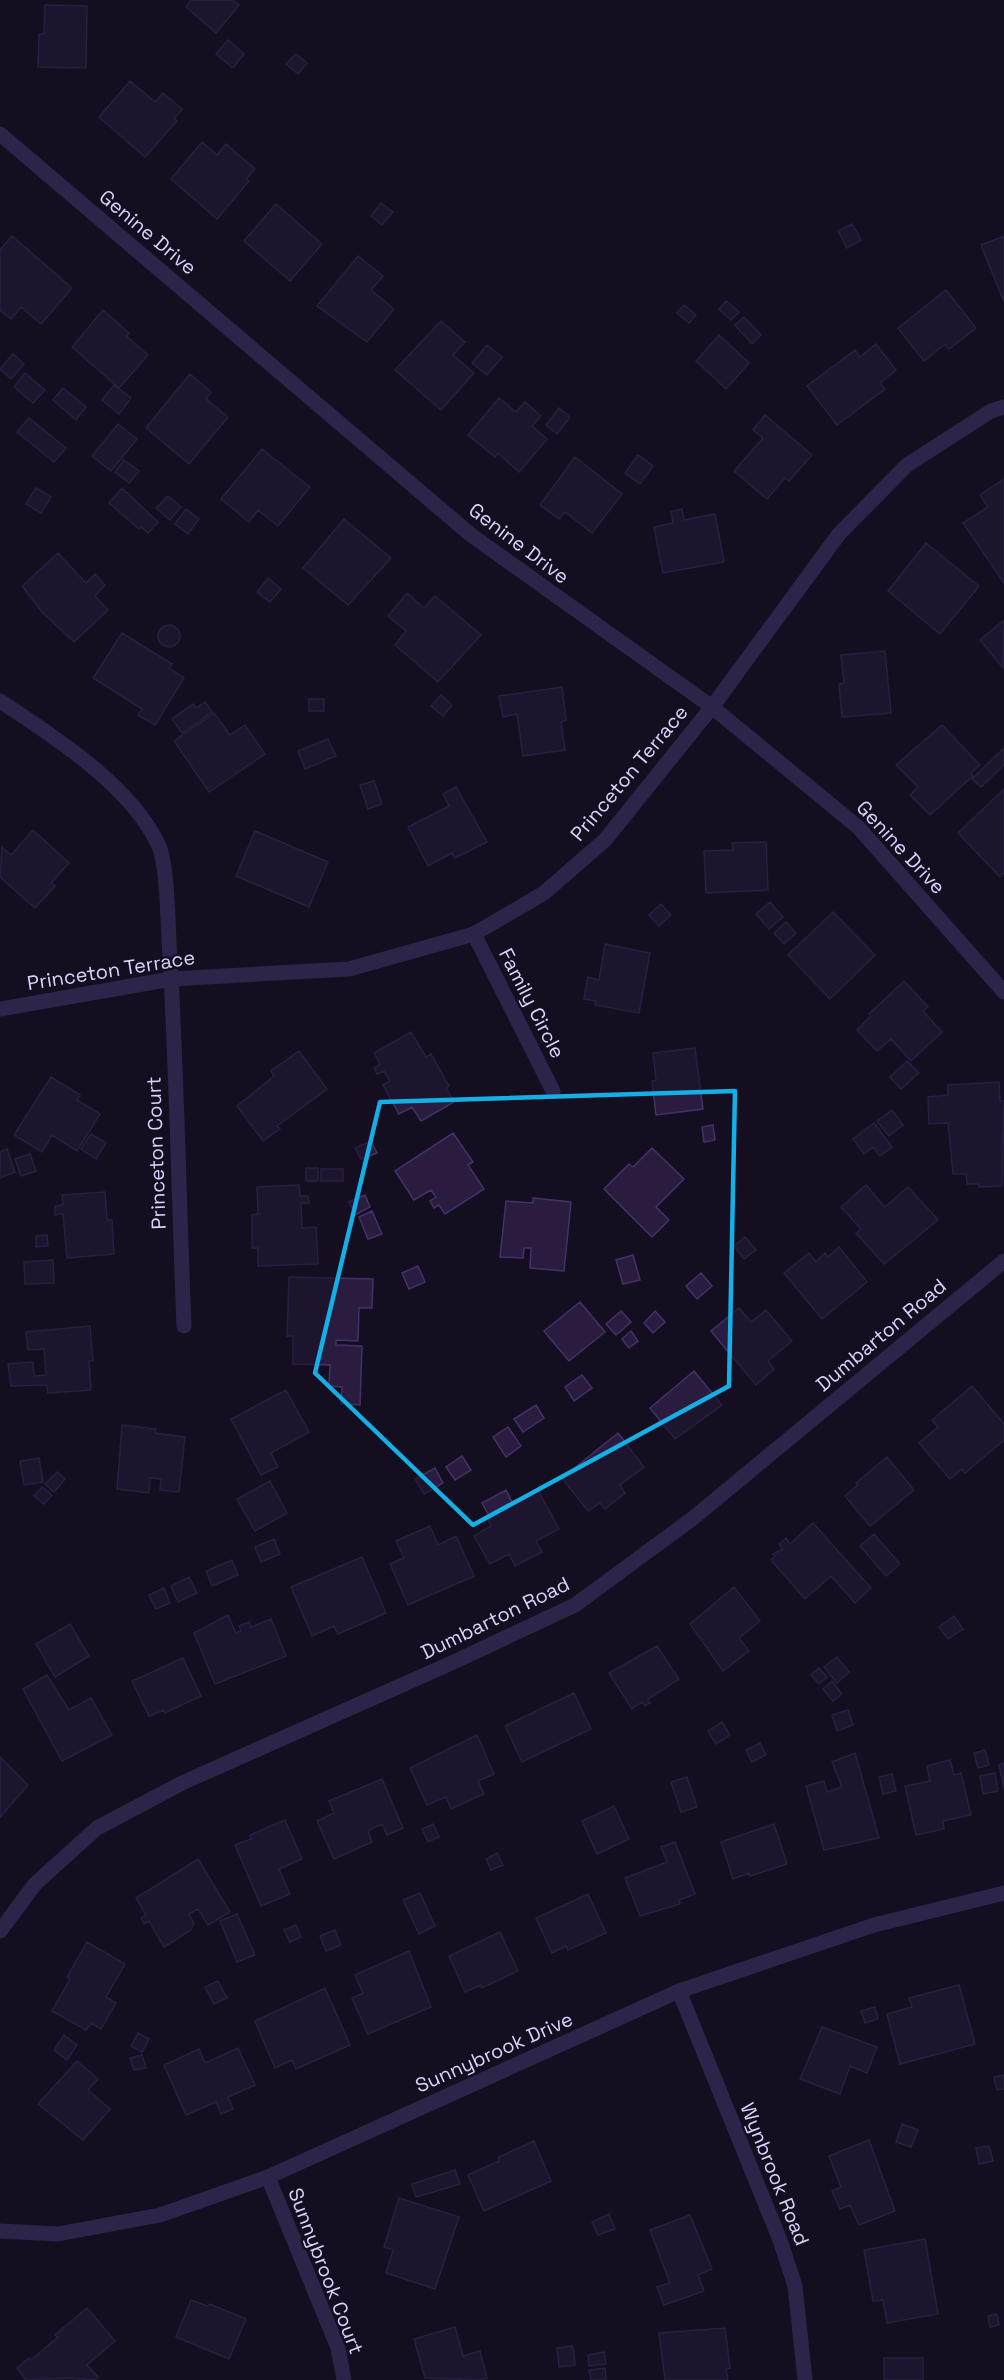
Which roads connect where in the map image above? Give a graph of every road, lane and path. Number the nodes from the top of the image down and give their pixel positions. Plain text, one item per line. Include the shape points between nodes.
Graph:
1 (0, 134) edge
2 (1004, 407) edge
3 (0, 701) edge
4 (712, 707) junction
5 (474, 934) junction
6 (171, 979) junction
7 (1004, 992) edge
8 (0, 1009) edge
9 (553, 1091) dead end
10 (1004, 1261) edge
11 (184, 1326) dead end
12 (1004, 1893) edge
13 (0, 1931) edge
14 (679, 1991) junction
15 (267, 2177) junction
16 (0, 2231) edge
17 (344, 2380) edge
18 (805, 2380) edge

1 - 4 street, Genine Drive via 471,536
2 - 4 street, Princeton Terrace via 991,411 906,465 839,534
3 - 6 street, Princeton Court via 60,741 126,797 159,847
4 - 5 street, Princeton Terrace via 605,840 544,893
4 - 7 street, Genine Drive via 858,827
5 - 6 street, Princeton Terrace via 350,969
5 - 9 street, Family Circle
6 - 8 street, Princeton Terrace
6 - 11 street, Princeton Court
10 - 13 street, Dumbarton Road via 692,1519 575,1605 182,1784 97,1828 35,1884
12 - 14 street, Sunnybrook Drive via 874,1925
14 - 15 street, Sunnybrook Drive
14 - 18 street, Wynbrook Road via 795,2286
15 - 16 street, Sunnybrook Drive via 160,2215 58,2234
15 - 17 street, Sunnybrook Court via 338,2348

